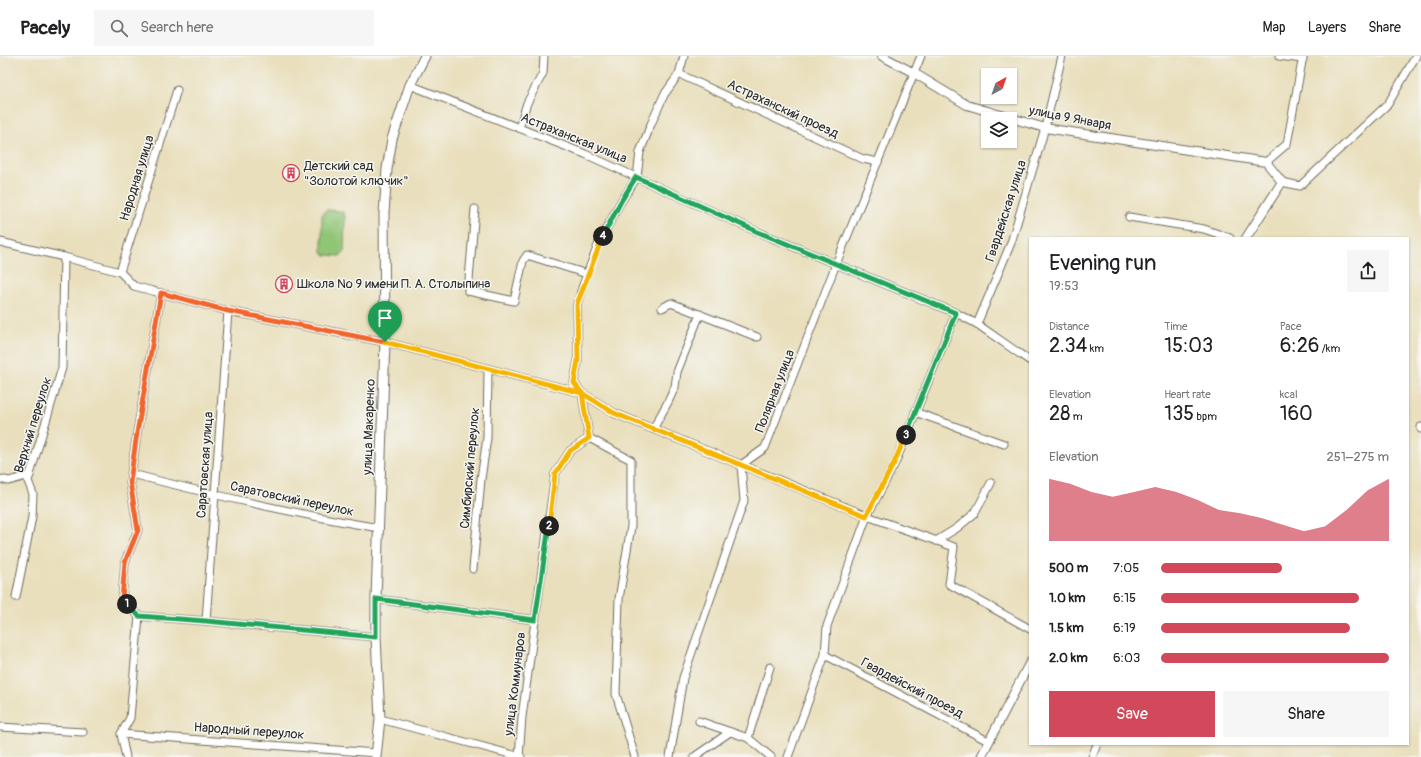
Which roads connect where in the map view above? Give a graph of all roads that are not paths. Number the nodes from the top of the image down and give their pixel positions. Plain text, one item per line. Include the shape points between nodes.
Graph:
1 (424, 56) edge
2 (544, 56) edge
3 (684, 56) edge
4 (882, 56) edge
5 (921, 56) edge
6 (1062, 56) edge
7 (1279, 56) edge
8 (1416, 56) edge
9 (1303, 58) edge
10 (914, 73) junction
11 (679, 74) junction
12 (410, 85) junction
13 (177, 90) dead end
14 (518, 128) junction
15 (1045, 128) junction
16 (878, 162) junction
17 (1266, 162) junction
18 (636, 177) junction
19 (1282, 182) junction
20 (475, 209) dead end
21 (1129, 217) dead end
22 (1227, 237) edge
23 (1247, 237) edge
24 (0, 242) edge
25 (64, 257) junction
26 (836, 264) junction
27 (120, 272) junction
28 (587, 274) junction
29 (161, 293) junction
30 (662, 308) dead end
31 (228, 311) junction
32 (956, 313) junction
33 (700, 314) junction
34 (977, 324) junction
35 (757, 337) dead end
36 (385, 342) junction
37 (1029, 360) edge
38 (488, 369) junction
39 (582, 393) junction
40 (915, 412) junction
41 (653, 429) junction
42 (589, 438) junction
43 (1004, 444) dead end
44 (741, 465) junction
45 (132, 474) junction
46 (30, 475) junction
47 (0, 479) edge
48 (991, 483) dead end
49 (215, 495) junction
50 (866, 516) junction
51 (378, 528) junction
52 (936, 541) junction
53 (473, 569) dead end
54 (16, 597) dead end
55 (376, 599) junction
56 (139, 616) junction
57 (535, 620) junction
58 (206, 621) junction
59 (1029, 628) edge
60 (376, 637) junction
61 (825, 655) junction
62 (1029, 664) edge
63 (770, 667) dead end
64 (380, 719) junction
65 (699, 721) dead end
66 (0, 727) edge
67 (83, 732) dead end
68 (730, 732) junction
69 (121, 734) junction
70 (748, 738) junction
71 (988, 741) junction
72 (1097, 745) edge
73 (376, 755) edge
74 (126, 757) edge
75 (520, 757) edge
76 (636, 757) edge
77 (670, 757) edge
78 (694, 757) edge
79 (771, 757) edge
80 (788, 757) edge
81 (981, 757) edge
82 (1092, 757) edge

1 - 12 main road, улица Макаренко
2 - 14 street via 543,74
3 - 11 street
4 - 10 street, улица 9 Января
5 - 10 street, Полярная улица
6 - 15 street, Гвардейская улица
7 - 9 street
8 - 19 street via 1388,104 1300,186
9 - 17 street via 1287,144
10 - 15 street, улица 9 Января via 967,105
10 - 16 street, Полярная улица
11 - 16 street, Астраханский проезд via 863,159
11 - 18 street via 664,95 651,124 640,152
12 - 14 street, Астраханская улица
12 - 36 main road, улица Макаренко via 392,139 387,169 384,214
13 - 27 street, Народная улица
14 - 18 street, Астраханская улица
15 - 17 street, улица 9 Января
15 - 34 street, Гвардейская улица via 1011,243
16 - 26 street, Полярная улица
17 - 19 street
18 - 26 street, Астраханская улица
18 - 28 street via 599,243
19 - 23 street
20 - 28 street via 468,292 514,301 522,261 527,255
21 - 22 street via 1204,228
24 - 25 street
25 - 27 street
25 - 46 street, Верхний переулок via 62,368
26 - 32 street, Астраханская улица
26 - 44 street, Полярная улица via 766,448
27 - 29 street via 134,286
28 - 39 street via 577,304 578,360 574,383
29 - 31 street
29 - 45 street
30 - 33 street via 671,303
31 - 36 street
31 - 49 street, Саратовская улица
32 - 34 street, Астраханская улица
32 - 40 street
33 - 35 street
33 - 41 street via 677,372 675,387
34 - 37 street, Астраханская улица
36 - 38 street
36 - 51 main road, улица Макаренко
38 - 39 street
38 - 53 street, Симбирский переулок via 487,438
39 - 41 street via 614,413
39 - 42 street
40 - 43 street
40 - 50 street via 894,463
41 - 44 street
42 - 57 street, улица Коммунаров via 570,451 555,474
42 - 76 street via 631,460 631,526 619,599 616,694
44 - 50 street
44 - 77 street via 744,501 683,678
45 - 49 street, Саратовский переулок
45 - 56 street via 130,482 138,530 125,562 122,599
46 - 47 street via 9,481
46 - 54 street, Верхний переулок via 28,481 33,494 32,517
48 - 52 street via 975,513
49 - 51 street, Саратовский переулок via 318,518
49 - 58 street, Саратовская улица
50 - 52 street
50 - 61 street via 827,626
51 - 55 main road, улица Макаренко
52 - 59 street via 954,547 949,584
55 - 57 street
55 - 60 main road, улица Макаренко
56 - 58 street
56 - 69 street via 130,718
57 - 75 street, улица Коммунаров via 522,718
58 - 60 street
60 - 64 main road, улица Макаренко
61 - 71 street, Гвардейский проезд
61 - 80 street
62 - 71 street
63 - 70 street
64 - 73 main road, улица Макаренко
64 - 75 street
65 - 68 street
66 - 67 street
68 - 70 street
68 - 78 street
69 - 73 street, Народный переулок
69 - 74 street
70 - 79 street
71 - 81 street
72 - 82 street

